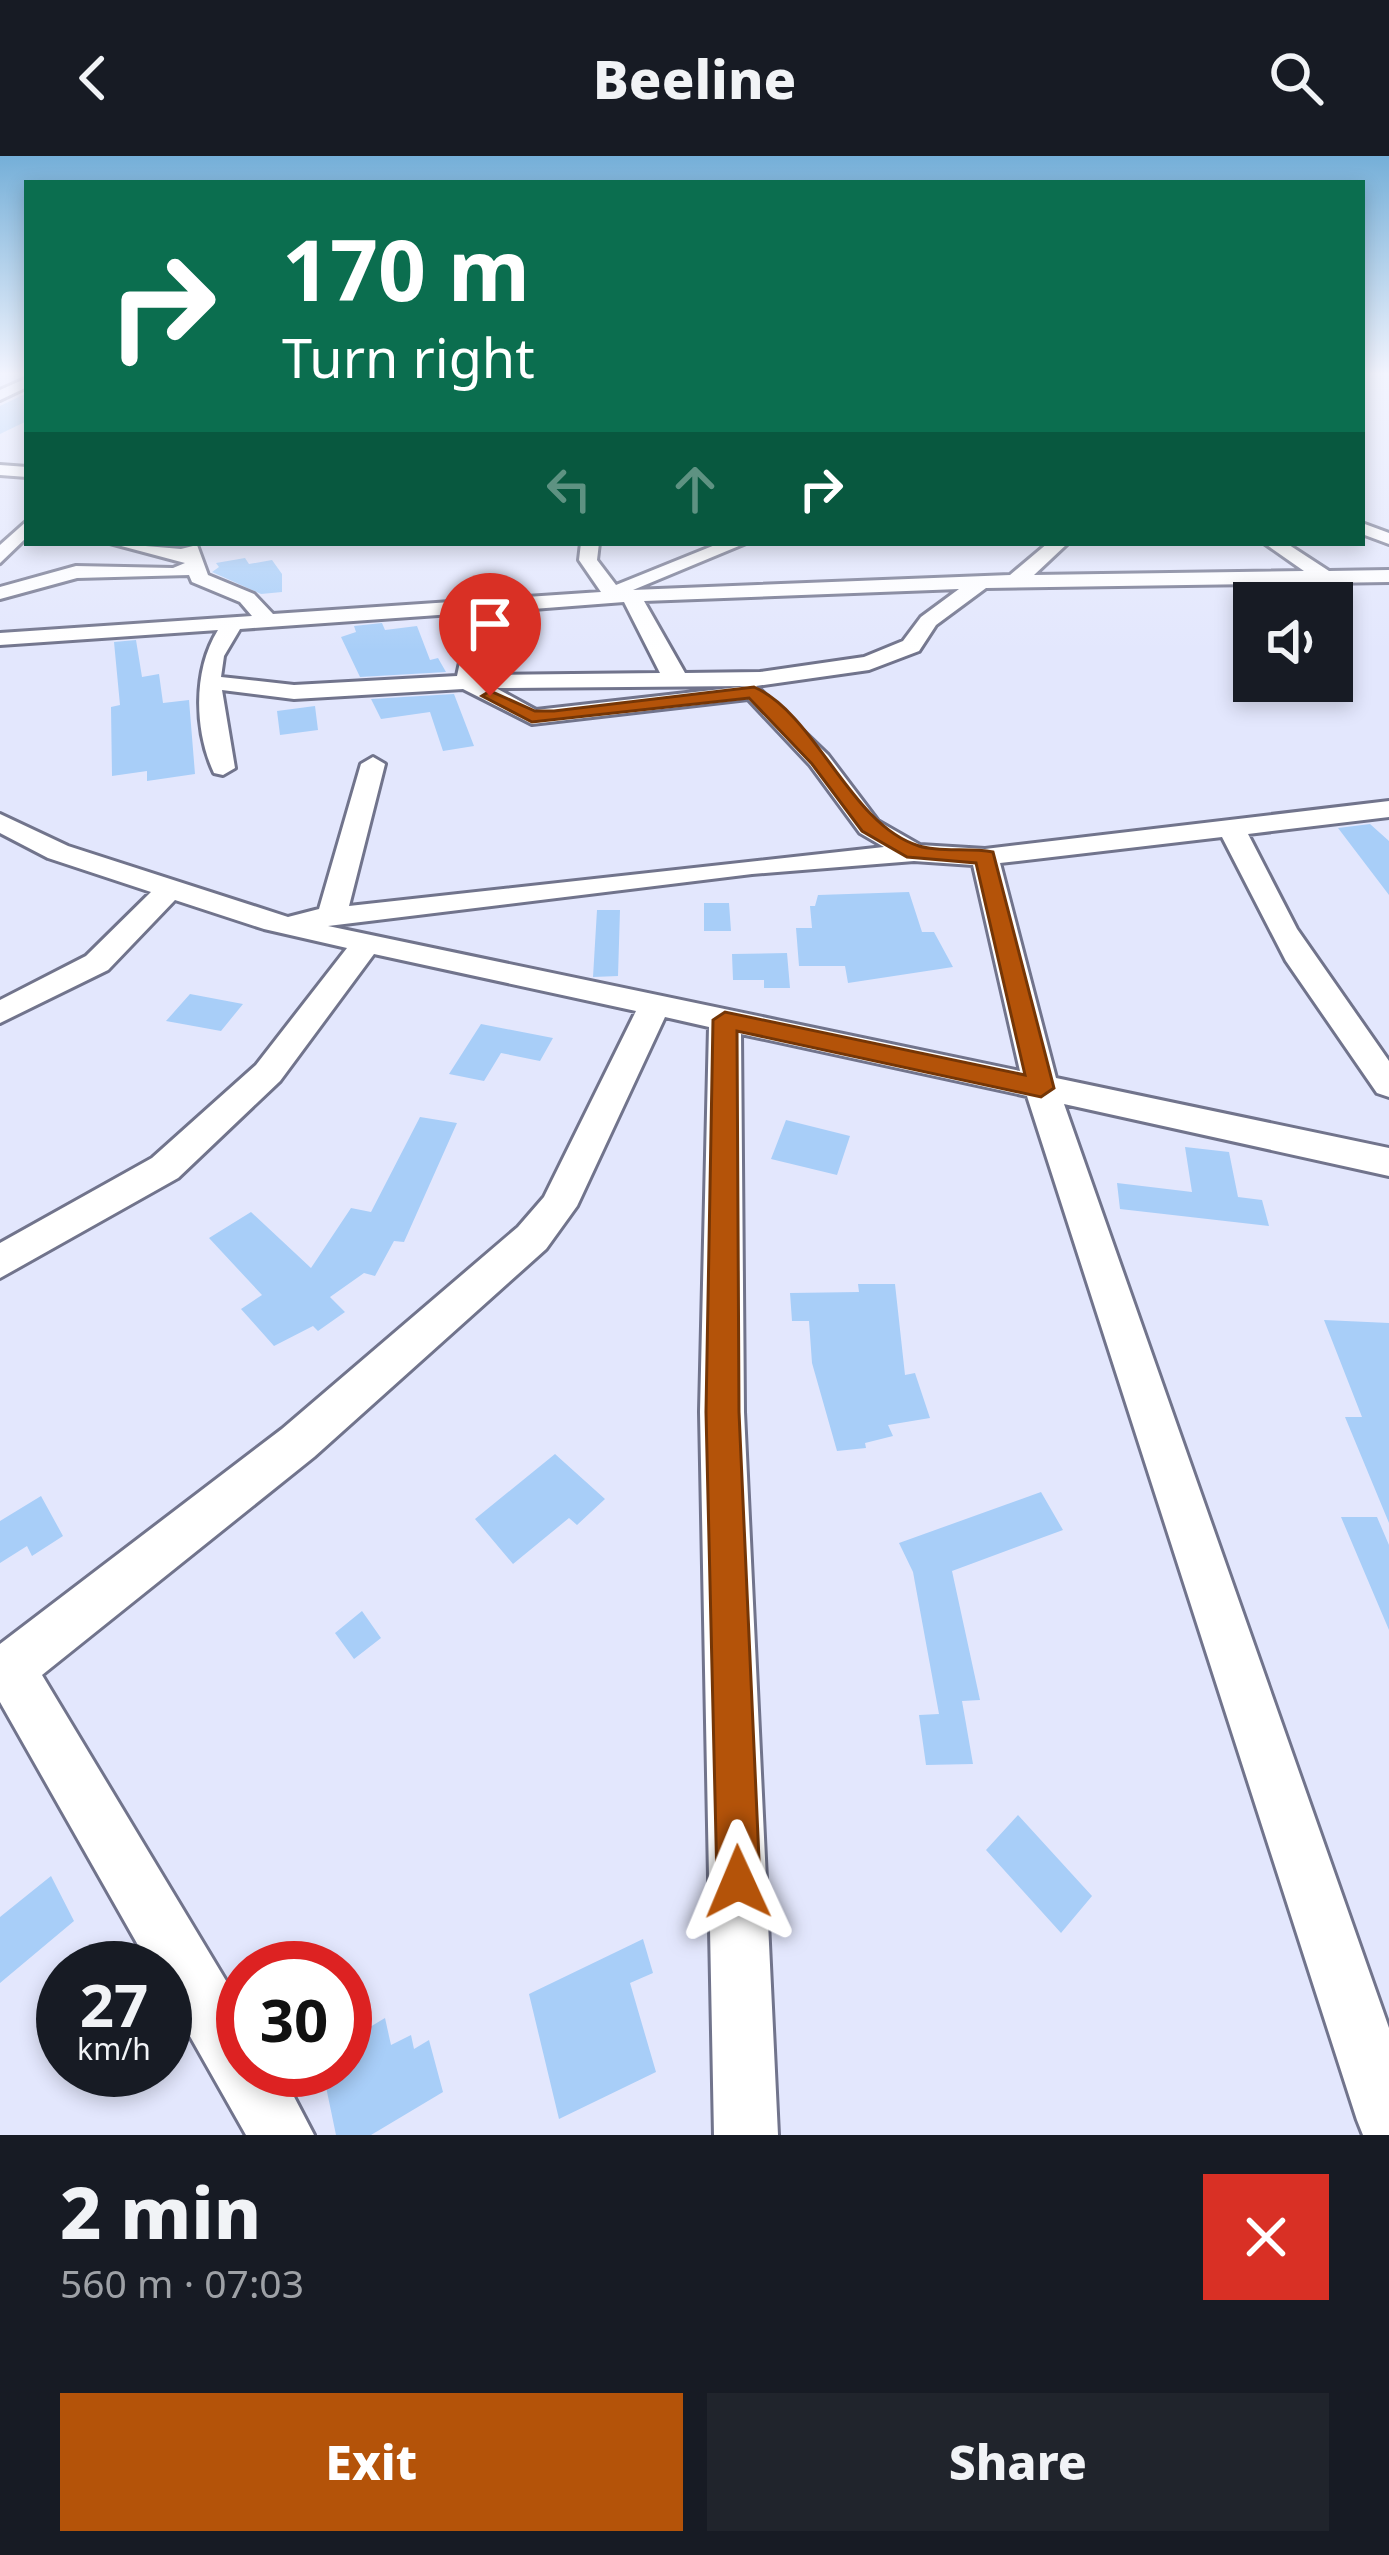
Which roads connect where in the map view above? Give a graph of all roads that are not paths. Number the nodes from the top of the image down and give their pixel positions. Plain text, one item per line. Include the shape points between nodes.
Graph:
1 (17, 534) edge
2 (136, 546) edge
3 (590, 546) edge
4 (730, 546) edge
5 (1056, 546) edge
6 (1279, 546) edge
7 (192, 556) edge
8 (0, 557) edge
9 (1324, 576) junction
10 (1389, 577) edge
11 (1015, 581) junction
12 (980, 583) junction
13 (0, 593) edge
14 (621, 593) junction
15 (515, 603) junction
16 (266, 618) junction
17 (233, 623) junction
18 (0, 639) edge
19 (678, 679) junction
20 (209, 682) junction
21 (467, 682) junction
22 (757, 686) junction
23 (373, 764) dead end
24 (223, 768) dead end
25 (1389, 809) edge
26 (1232, 828) junction
27 (6, 831) edge
28 (914, 853) junction
29 (985, 857) junction
30 (170, 889) junction
31 (331, 917) junction
32 (274, 923) junction
33 (366, 944) junction
34 (655, 1004) junction
35 (0, 1013) edge
36 (725, 1020) junction
37 (1389, 1085) edge
38 (1041, 1088) junction
39 (1389, 1162) edge
40 (0, 1262) edge
41 (5, 1672) edge
42 (260, 2105) edge
43 (1389, 2120) edge
44 (746, 2135) edge

1 - 8 street
2 - 7 street
3 - 14 street via 588,560
4 - 14 street
5 - 11 street
6 - 9 street
7 - 13 street via 175,574 76,572
7 - 16 street via 199,578 247,598
9 - 10 street
9 - 11 street
11 - 12 street
12 - 14 street
12 - 22 street via 893,655
14 - 15 street
14 - 19 street
15 - 16 street
15 - 21 street via 475,644
16 - 17 street
17 - 18 street
17 - 20 street via 213,656
19 - 21 street
19 - 22 street
20 - 21 street via 294,692
20 - 24 street
21 - 22 street via 532,717
22 - 28 street via 869,827
23 - 31 street
25 - 26 street
26 - 29 street
26 - 37 street via 1259,895
27 - 30 street
28 - 29 street
28 - 31 street
29 - 38 street
30 - 32 street
30 - 35 street via 97,963
31 - 32 street
32 - 33 street
33 - 34 street
33 - 40 street via 268,1073 165,1168
34 - 36 street
34 - 41 street via 557,1206 532,1238 298,1443
36 - 38 street
36 - 44 street via 722,1412
38 - 39 street
38 - 43 street
41 - 42 street

